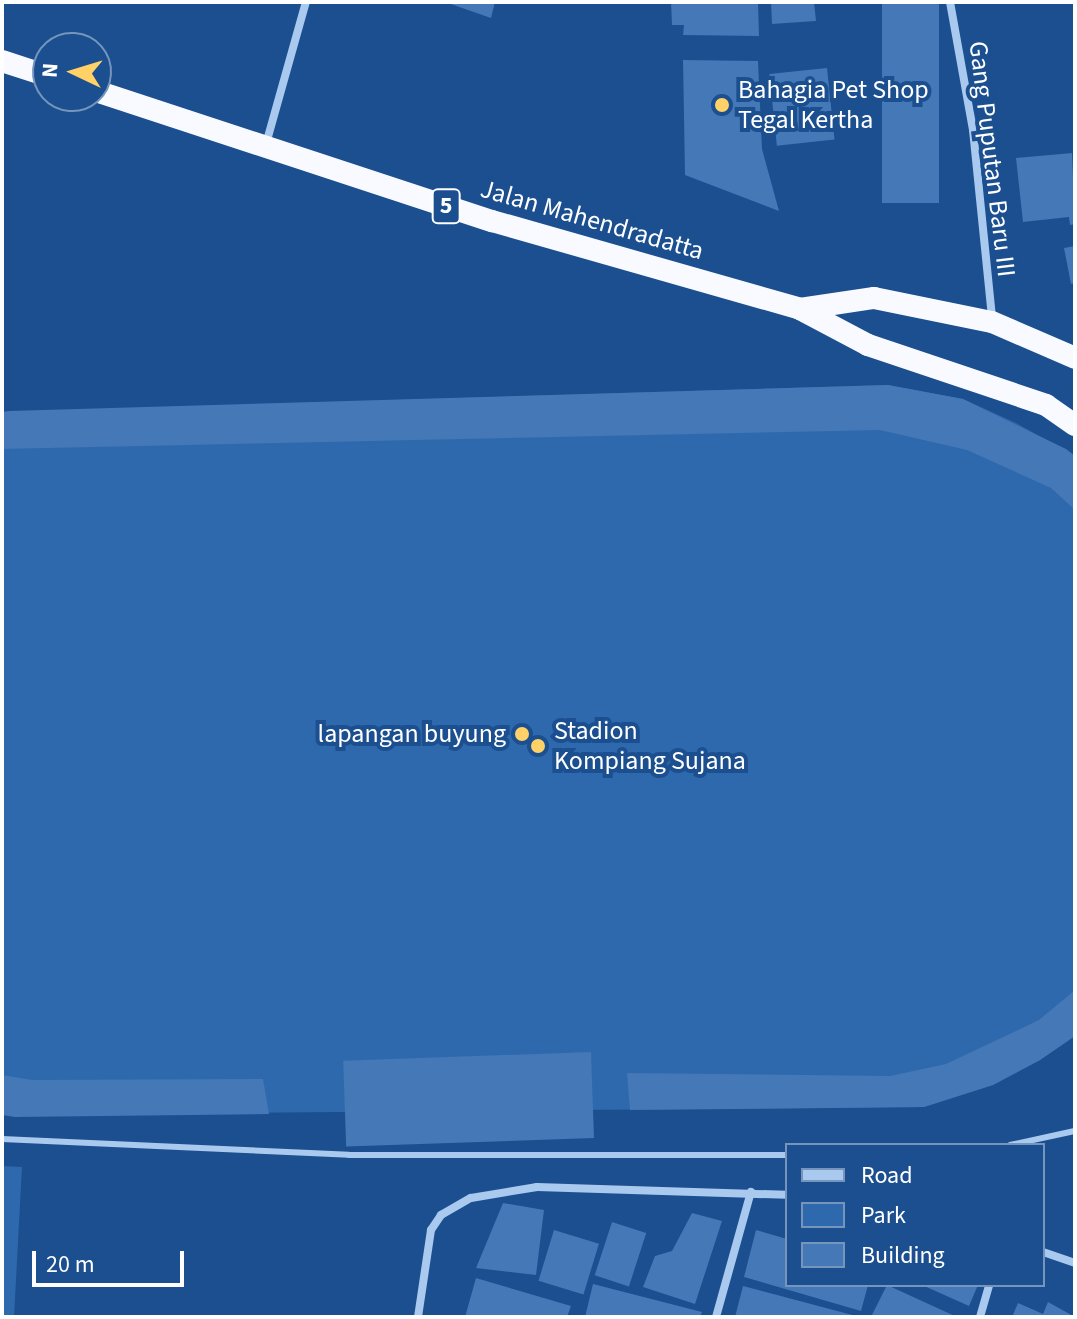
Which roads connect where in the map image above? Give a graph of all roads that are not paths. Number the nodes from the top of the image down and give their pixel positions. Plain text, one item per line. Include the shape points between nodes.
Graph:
1 (306, 2) edge
2 (950, 2) edge
3 (2, 61) edge
4 (32, 71) edge
5 (112, 96) edge
6 (265, 145) junction
7 (800, 309) junction
8 (992, 322) junction
9 (1075, 358) edge
10 (1075, 425) edge
11 (1075, 1131) edge
12 (2, 1139) edge
13 (1019, 1143) edge
14 (785, 1155) edge
15 (751, 1192) junction
16 (785, 1195) edge
17 (1045, 1253) edge
18 (1075, 1263) edge
19 (988, 1287) edge
20 (418, 1317) edge
21 (716, 1317) edge
22 (980, 1317) edge

1 - 6 street
2 - 8 street, Gang Puputan Baru III via 973,130
3 - 4 highway
5 - 6 highway, Jalan Mahendradatta / 5
6 - 7 highway, Jalan Mahendradatta / 5 via 492,221
7 - 8 highway, Jalan Mahendradatta / 5 via 874,298
7 - 10 highway, Jalan Mahendradatta / 5 via 868,345 1046,405
8 - 9 highway, Jalan Mahendradatta / 5
11 - 13 lane
12 - 14 lane via 349,1155
15 - 16 street
15 - 20 street via 537,1187 471,1198 441,1215 431,1230
15 - 21 street
17 - 18 street
19 - 22 street

